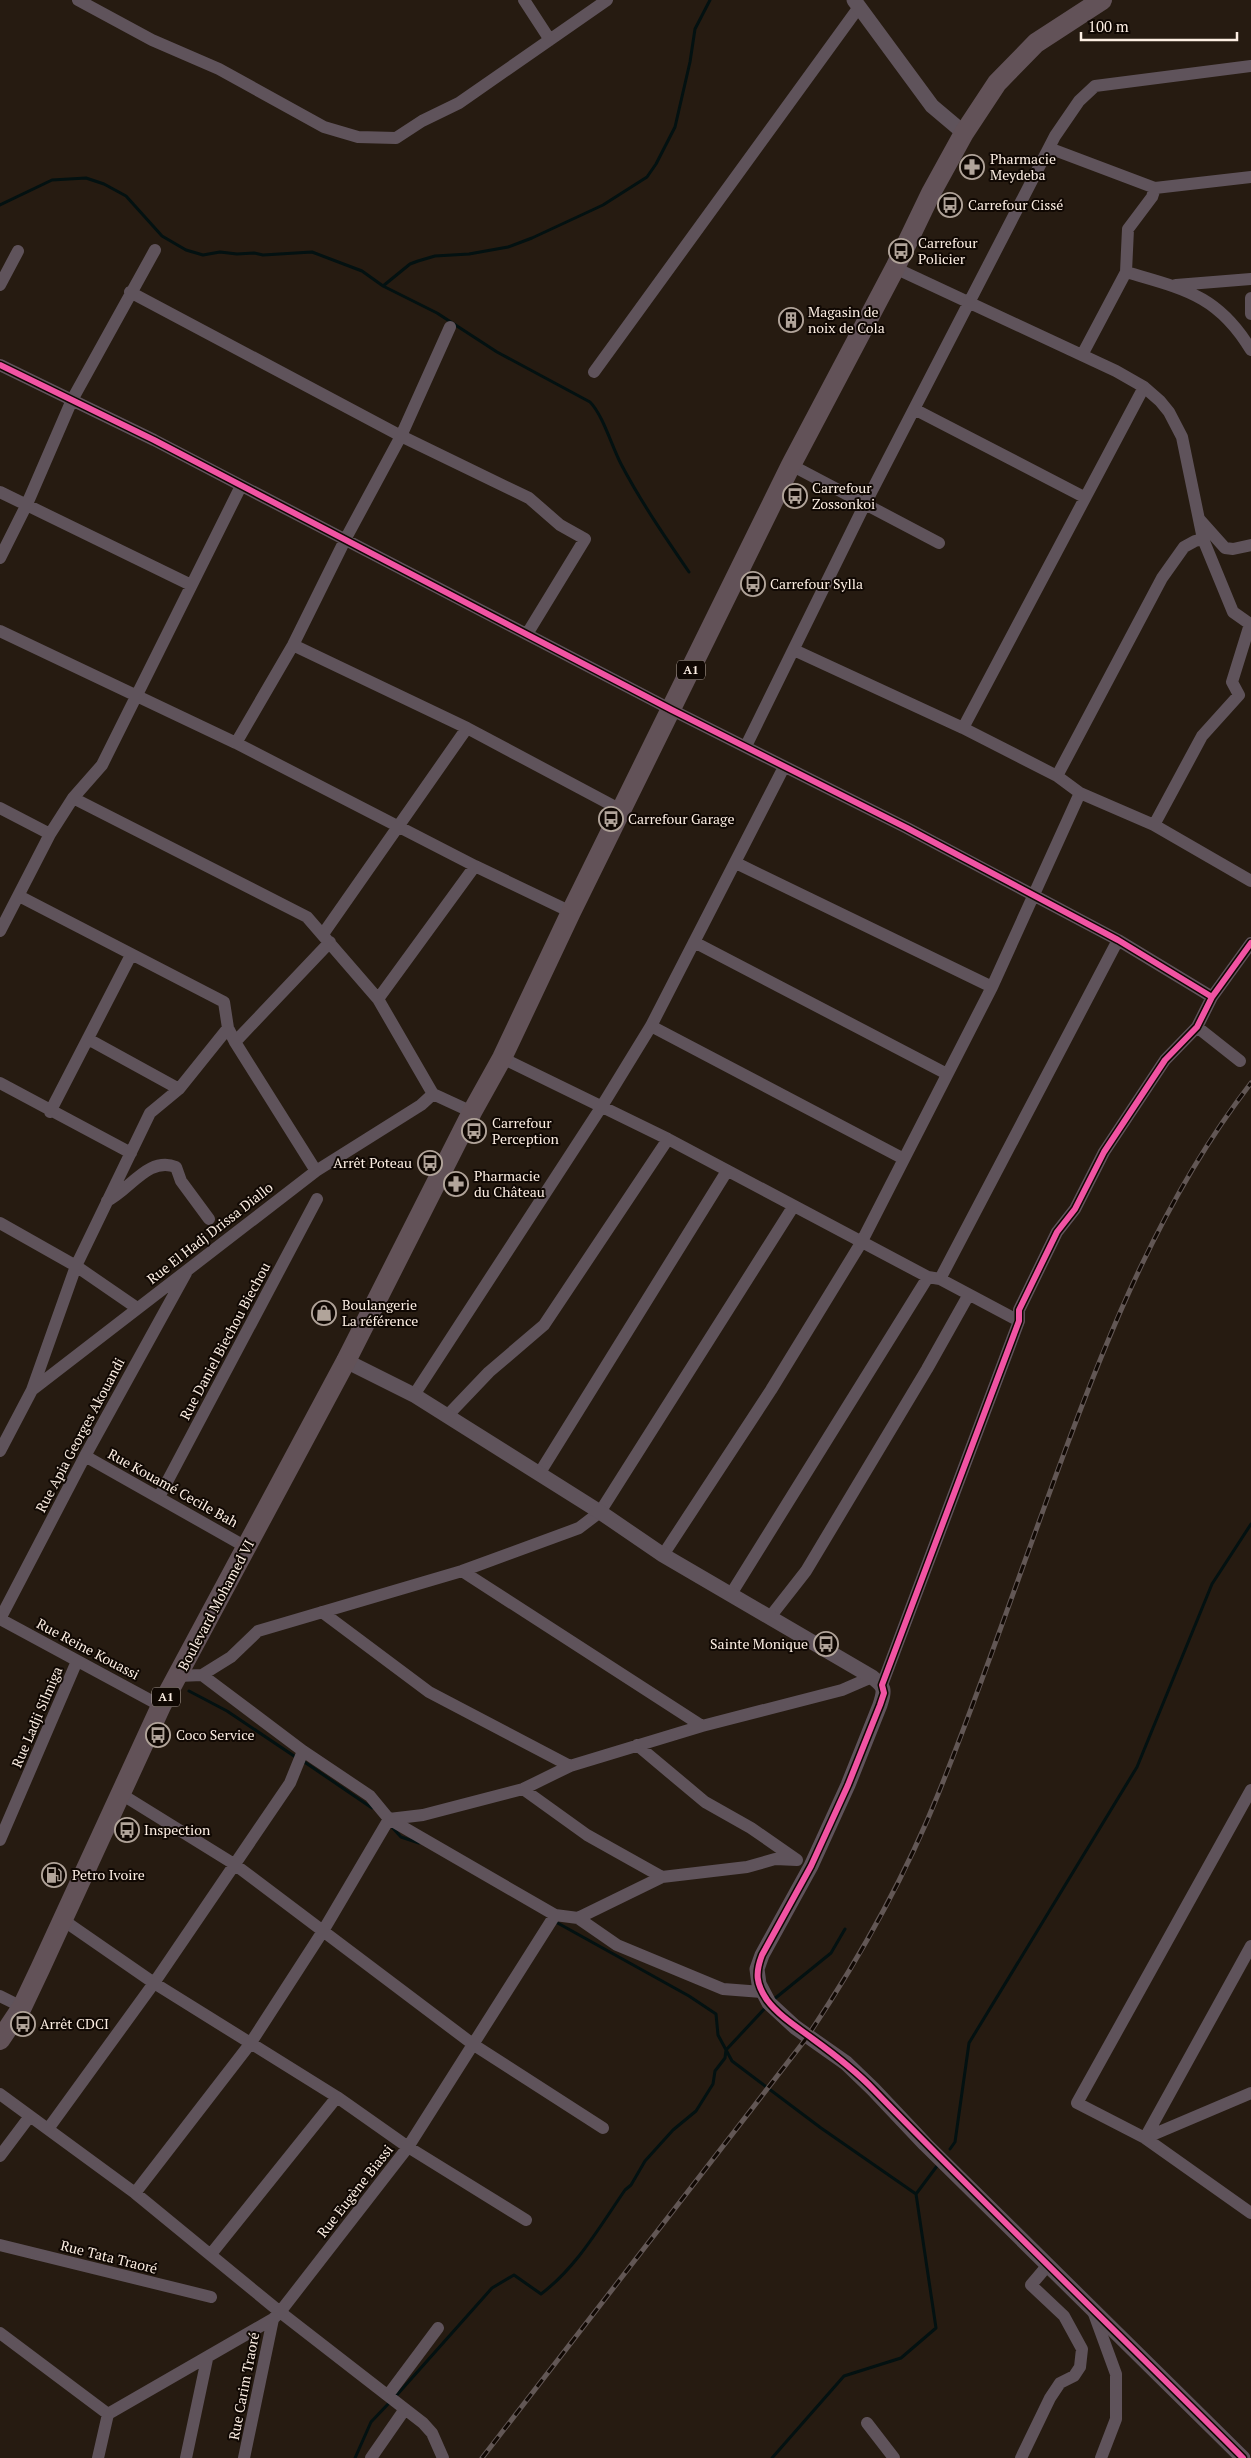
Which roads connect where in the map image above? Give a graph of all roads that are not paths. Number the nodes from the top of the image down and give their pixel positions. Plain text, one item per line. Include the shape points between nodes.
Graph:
1 (78, 0) edge
2 (524, 0) edge
3 (607, 0) edge
4 (1102, 0) edge
5 (1120, 0) edge
6 (858, 3) edge
7 (1080, 14) junction
8 (550, 40) junction
9 (1251, 66) edge
10 (964, 132) junction
11 (1049, 148) junction
12 (1251, 177) edge
13 (1155, 188) junction
14 (155, 250) dead end
15 (18, 251) dead end
16 (896, 268) junction
17 (1126, 272) junction
18 (1251, 279) edge
19 (0, 285) edge
20 (1171, 285) junction
21 (130, 292) junction
22 (1251, 298) edge
23 (968, 303) junction
24 (1251, 314) edge
25 (450, 327) dead end
26 (1251, 350) edge
27 (1082, 355) junction
28 (0, 365) edge
29 (594, 372) dead end
30 (1144, 387) junction
31 (72, 400) junction
32 (914, 409) junction
33 (401, 436) junction
34 (792, 465) junction
35 (242, 486) junction
36 (0, 492) edge
37 (1084, 498) junction
38 (27, 504) junction
39 (865, 504) junction
40 (1200, 520) junction
41 (346, 538) junction
42 (1203, 539) junction
43 (939, 543) dead end
44 (1251, 545) edge
45 (0, 558) edge
46 (191, 585) junction
47 (0, 632) edge
48 (527, 634) junction
49 (293, 645) junction
50 (794, 650) junction
51 (137, 695) junction
52 (672, 710) junction
53 (467, 728) junction
54 (963, 728) junction
55 (236, 743) junction
56 (746, 746) junction
57 (784, 767) junction
58 (1057, 776) junction
59 (1080, 793) junction
60 (73, 798) junction
61 (0, 808) edge
62 (621, 810) junction
63 (1154, 825) junction
64 (400, 826) junction
65 (50, 834) junction
66 (736, 863) junction
67 (475, 866) junction
68 (1251, 881) edge
69 (1034, 895) junction
70 (19, 896) junction
71 (571, 912) junction
72 (0, 931) edge
73 (326, 938) junction
74 (1118, 940) junction
75 (694, 942) junction
76 (1251, 943) edge
77 (131, 955) junction
78 (992, 987) junction
79 (1212, 997) junction
80 (378, 999) junction
81 (651, 1026) junction
82 (1197, 1027) junction
83 (228, 1028) junction
84 (88, 1039) junction
85 (235, 1042) junction
86 (502, 1058) junction
87 (1240, 1061) dead end
88 (947, 1074) junction
89 (0, 1083) edge
90 (179, 1090) junction
91 (432, 1094) junction
92 (602, 1106) junction
93 (50, 1112) junction
94 (472, 1112) junction
95 (668, 1139) junction
96 (131, 1153) junction
97 (904, 1159) junction
98 (726, 1170) junction
99 (316, 1171) junction
100 (317, 1198) dead end
101 (108, 1201) junction
102 (793, 1207) junction
103 (209, 1219) dead end
104 (0, 1223) edge
105 (861, 1243) junction
106 (76, 1266) junction
107 (189, 1267) junction
108 (934, 1278) junction
109 (968, 1296) junction
110 (137, 1308) junction
111 (1019, 1321) junction
112 (346, 1361) junction
113 (32, 1390) junction
114 (414, 1395) junction
115 (446, 1416) junction
116 (0, 1451) edge
117 (84, 1456) junction
118 (539, 1474) junction
119 (159, 1497) junction
120 (600, 1512) junction
121 (246, 1547) junction
122 (663, 1555) junction
123 (462, 1571) junction
124 (731, 1594) junction
125 (322, 1612) junction
126 (770, 1617) junction
127 (0, 1619) edge
128 (77, 1661) junction
129 (202, 1675) junction
130 (178, 1676) junction
131 (877, 1680) junction
132 (161, 1706) junction
133 (702, 1726) junction
134 (637, 1745) junction
135 (303, 1751) junction
136 (570, 1766) junction
137 (523, 1790) junction
138 (1251, 1790) edge
139 (121, 1794) junction
140 (389, 1819) junction
141 (0, 1840) edge
142 (804, 1863) junction
143 (234, 1864) junction
144 (662, 1877) junction
145 (555, 1915) junction
146 (578, 1918) junction
147 (63, 1920) junction
148 (323, 1931) junction
149 (1251, 1946) edge
150 (154, 1983) junction
151 (762, 1992) junction
152 (0, 1996) edge
153 (22, 2007) junction
154 (0, 2040) edge
155 (250, 2044) junction
156 (474, 2045) junction
157 (1251, 2093) edge
158 (0, 2094) edge
159 (337, 2096) junction
160 (30, 2116) junction
161 (603, 2128) dead end
162 (48, 2129) junction
163 (1145, 2138) junction
164 (408, 2147) junction
165 (0, 2156) edge
166 (135, 2193) junction
167 (1251, 2213) edge
168 (526, 2220) dead end
169 (0, 2245) edge
170 (211, 2254) junction
171 (1048, 2265) junction
172 (211, 2297) dead end
173 (1093, 2311) junction
174 (276, 2316) junction
175 (438, 2328) dead end
176 (0, 2333) edge
177 (207, 2359) junction
178 (388, 2395) junction
179 (405, 2409) junction
180 (108, 2414) junction
181 (867, 2423) dead end
182 (98, 2458) edge
183 (186, 2458) edge
184 (244, 2458) edge
185 (371, 2458) edge
186 (443, 2458) edge
187 (894, 2458) edge
188 (1021, 2458) edge
189 (1101, 2458) edge
190 (1244, 2458) edge

1 - 8 street via 152,40 219,69 324,127 358,137 396,138 459,103
2 - 8 street
3 - 8 street
4 - 7 main road, A1
5 - 7 main road, A1
6 - 10 street via 932,106
6 - 29 street
7 - 10 main road, A1 via 1036,43 1015,63 997,83
9 - 11 street via 1095,86 1070,112
10 - 16 main road, A1 via 912,228
11 - 13 street
11 - 23 street
12 - 13 street
13 - 17 street via 1128,229
14 - 21 street
15 - 19 street
16 - 23 street
16 - 34 main road, A1
17 - 20 street
17 - 27 street
18 - 20 street
20 - 26 street via 1215,305 1238,329
21 - 31 street
21 - 33 street
22 - 24 street
23 - 27 street
23 - 32 street
25 - 33 street
27 - 30 street
28 - 31 street
30 - 37 street
30 - 40 street via 1165,406 1182,437
31 - 35 street
31 - 38 street
32 - 37 street
32 - 39 street
33 - 41 street
33 - 48 street via 529,498 560,525 584,539
34 - 39 street
34 - 52 main road, A1
35 - 41 street
35 - 46 street
36 - 38 street
37 - 54 street
38 - 45 street
38 - 46 street
39 - 43 street
39 - 50 street
40 - 42 street
40 - 44 street via 1225,548
41 - 48 street
41 - 49 street
42 - 58 street via 1184,547 1162,578
42 - 63 street via 1233,612 1250,624 1232,682 1239,695 1202,736
46 - 51 street
47 - 51 street
48 - 52 street
49 - 53 street
49 - 55 street
50 - 54 street
50 - 56 street
51 - 55 street
51 - 60 street via 102,765
52 - 56 street
52 - 62 main road, A1
53 - 62 street
53 - 64 street
54 - 58 street
55 - 64 street
56 - 57 street
57 - 66 street
57 - 69 street
58 - 59 street
59 - 63 street
59 - 69 street
60 - 65 street
60 - 73 street via 307,917
61 - 65 street
62 - 71 main road, A1
63 - 68 street
64 - 67 street
64 - 73 street
65 - 70 street
66 - 75 street
66 - 78 street
67 - 71 street
67 - 80 street
69 - 74 street
69 - 78 street
70 - 72 street
70 - 77 street
71 - 86 main road, A1
73 - 80 street
73 - 85 street
74 - 79 street
74 - 108 street
75 - 81 street
75 - 88 street
76 - 79 street
77 - 83 street via 224,1002
77 - 84 street
78 - 88 street
79 - 82 street
80 - 91 street
81 - 92 street
81 - 97 street
82 - 87 street
82 - 111 street via 1165,1060 1104,1152 1076,1209 1057,1232 1019,1310
83 - 85 street
83 - 90 street
84 - 90 street
84 - 93 street
85 - 99 street
86 - 92 street
86 - 94 main road, A1
88 - 97 street
89 - 93 street
90 - 96 street via 150,1113
91 - 94 street
91 - 99 street, Rue El Hadj Drissa Diallo via 421,1105
92 - 95 street
92 - 114 street
93 - 96 street
94 - 112 main road, A1
95 - 98 street
95 - 115 street via 544,1325 489,1372
96 - 101 street
97 - 105 street
98 - 102 street
98 - 118 street
99 - 107 street, Rue El Hadj Drissa Diallo
100 - 119 street, Rue Daniel Biechou Biechou
101 - 103 street via 120,1195 146,1170 168,1164 176,1167 181,1181
101 - 106 street
102 - 105 street
102 - 120 street
104 - 106 street
105 - 108 street
105 - 122 street via 771,1390
106 - 110 street
106 - 113 street
107 - 110 street, Rue El Hadj Drissa Diallo
107 - 117 street, Rue Apia Georges Akouandi
108 - 109 street
108 - 124 street
109 - 111 street
109 - 126 street via 806,1571
110 - 113 street, Rue El Hadj Drissa Diallo
111 - 131 street
112 - 114 street
112 - 121 main road, Boulevard Mohamed VI / A1
113 - 116 street, Rue El Hadj Drissa Diallo
114 - 115 street
115 - 118 street
117 - 119 street, Rue Kouamé Cecile Bah
117 - 127 street, Rue Apia Georges Akouandi
118 - 120 street
119 - 121 street, Rue Kouamé Cecile Bah
120 - 122 street
120 - 123 street via 579,1528
121 - 130 main road, Boulevard Mohamed VI / A1
122 - 124 street
123 - 125 street
123 - 133 street
124 - 126 street
125 - 129 street via 258,1632 231,1657
125 - 136 street via 429,1692
126 - 131 street
127 - 128 street, Rue Reine Kouassi
128 - 132 street, Rue Reine Kouassi
128 - 141 street, Rue Ladji Silmiga
129 - 130 street
129 - 135 street
130 - 132 main road, Boulevard Mohamed VI / A1
131 - 133 street
131 - 142 street via 884,1693 877,1714 848,1785
132 - 139 main road, Boulevard Mohamed VI / A1
133 - 134 street
134 - 136 street
134 - 142 street via 706,1802
135 - 140 street via 370,1796
135 - 143 street via 290,1783
136 - 137 street
137 - 140 street
137 - 144 street via 588,1834
138 - 163 street via 1077,2103
139 - 143 street
139 - 147 main road, Boulevard Mohamed VI / A1
140 - 145 street
140 - 148 street
142 - 144 street via 775,1859 747,1867
142 - 151 street via 759,1962 757,1969
143 - 148 street
143 - 150 street
144 - 146 street
145 - 146 street
145 - 156 street, Rue Eugène Biassi
146 - 151 street via 617,1945 723,1989
147 - 150 street
147 - 153 main road, Boulevard Mohamed VI / A1
148 - 155 street
148 - 156 street
149 - 163 street
150 - 155 street
150 - 162 street
151 - 171 street via 785,2018 846,2063
152 - 153 street
153 - 154 main road, Boulevard Mohamed VI / A1
155 - 159 street
155 - 166 street
156 - 161 street
156 - 164 street, Rue Eugène Biassi
157 - 163 street
158 - 160 street
159 - 164 street
159 - 170 street
160 - 162 street
160 - 165 street
162 - 166 street
163 - 167 street
164 - 168 street
164 - 174 street, Rue Eugène Biassi
166 - 170 street
169 - 172 street, Rue Tata Traoré
170 - 174 street
171 - 173 street
171 - 188 street via 1031,2285 1064,2316 1082,2349 1080,2367 1074,2376 1060,2383 1050,2398
173 - 189 street via 1116,2374 1116,2419
173 - 190 street
174 - 177 street, Rue Eugène Biassi
174 - 178 street
174 - 184 street, Rue Carim Traoré
175 - 178 street
176 - 180 street
177 - 180 street, Rue Eugène Biassi
177 - 183 street
178 - 179 street
179 - 185 street
179 - 186 street via 432,2433
180 - 182 street
181 - 187 street

